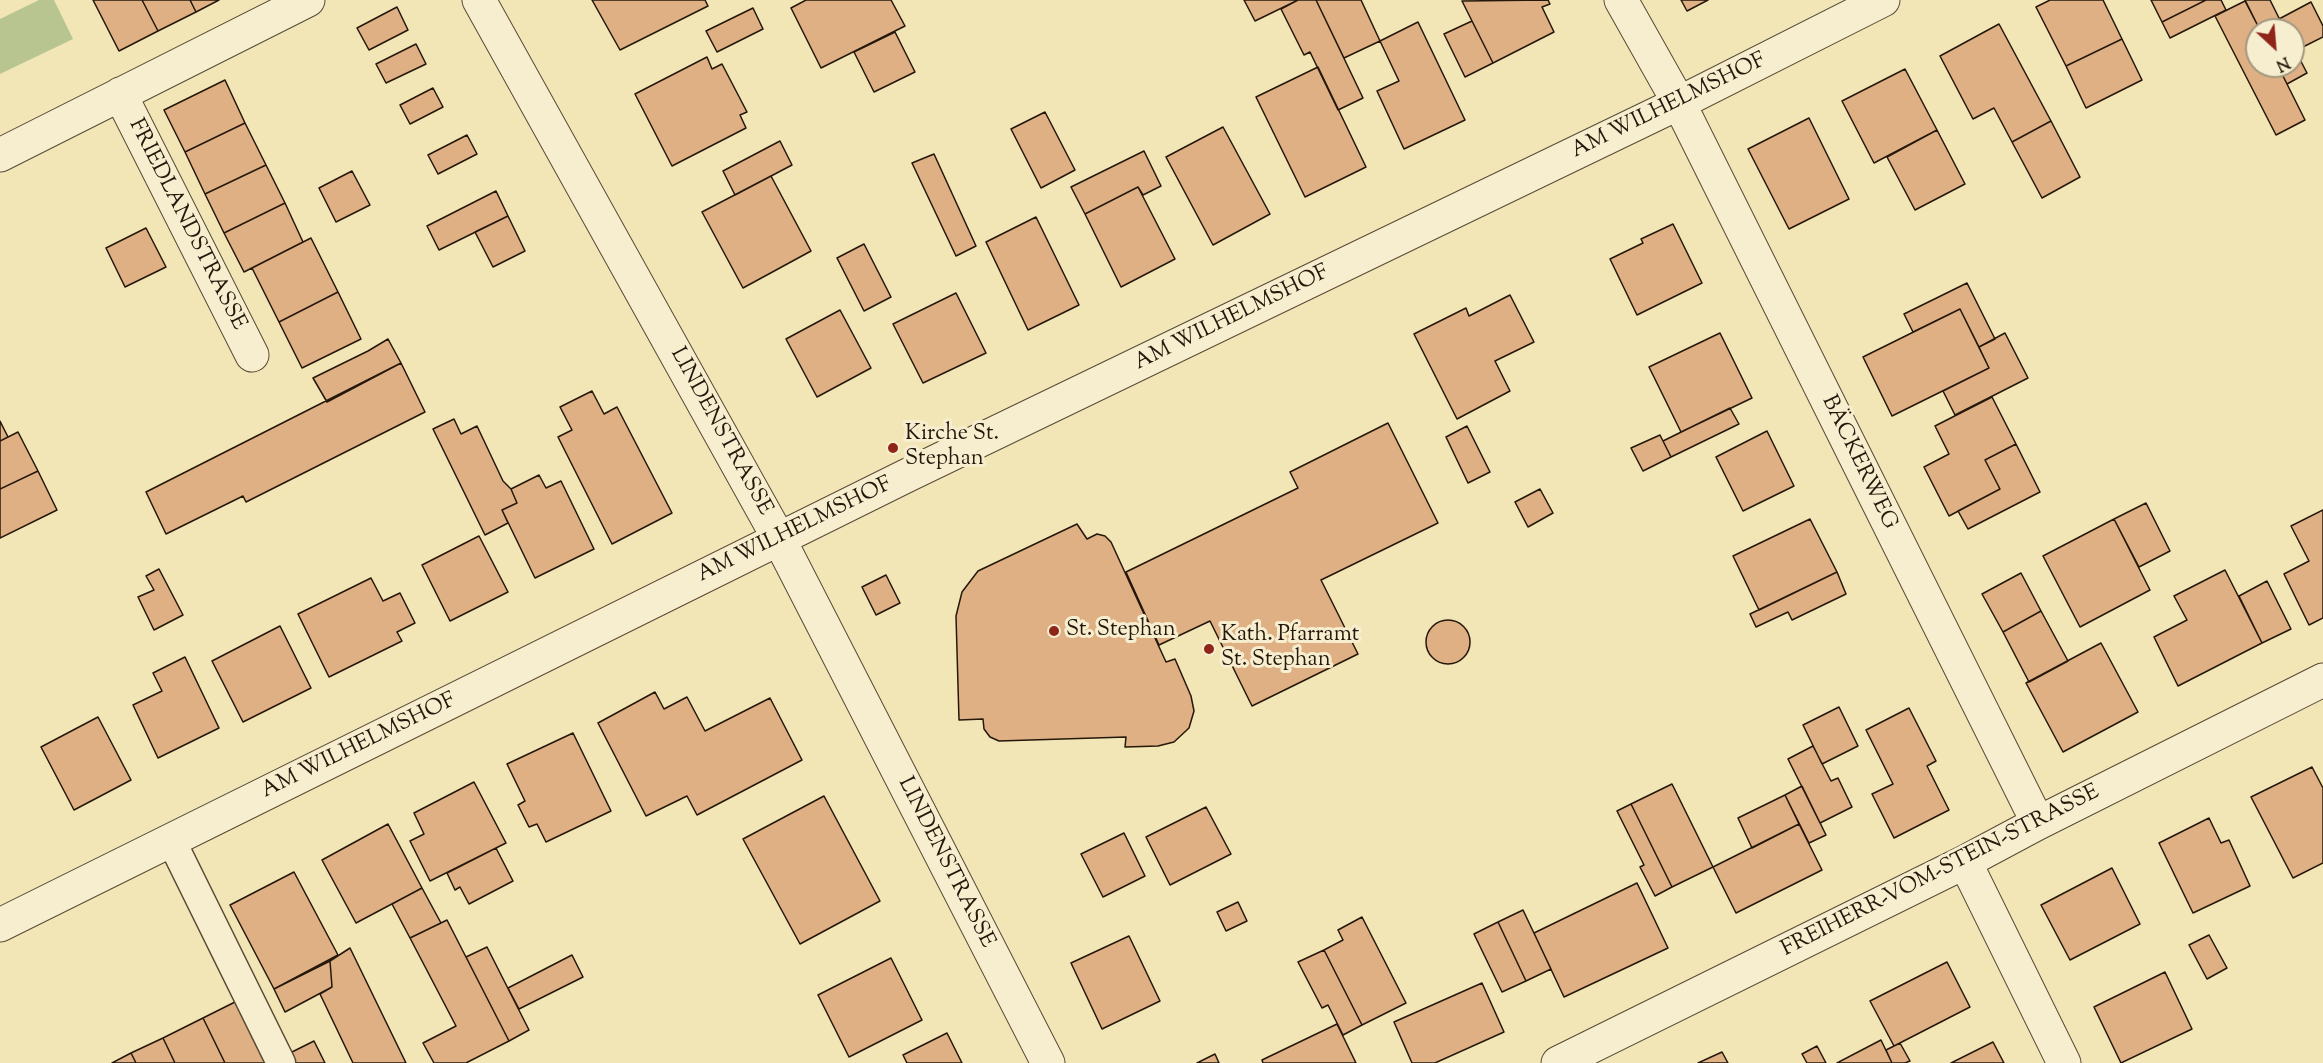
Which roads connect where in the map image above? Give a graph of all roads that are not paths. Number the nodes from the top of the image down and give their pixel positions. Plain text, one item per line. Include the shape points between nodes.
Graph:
1 (308, 0) edge
2 (479, 0) edge
3 (1621, 0) edge
4 (1883, 0) edge
5 (120, 94) junction
6 (1679, 103) junction
7 (0, 155) edge
8 (252, 355) dead end
9 (779, 539) junction
10 (2323, 680) edge
11 (2038, 823) junction
12 (171, 840) junction
13 (1965, 862) junction
14 (0, 925) edge
15 (281, 1063) edge
16 (1048, 1063) edge
17 (1558, 1063) edge
18 (2064, 1063) edge

1 - 5 street, FRIEDLANDSTRASSE
2 - 9 street, LINDENSTRASSE
3 - 6 street, BÄCKERWEG
4 - 6 street, AM WILHELMSHOF
5 - 7 street, FRIEDLANDSTRASSE
5 - 8 street, FRIEDLANDSTRASSE
6 - 9 street, AM WILHELMSHOF
6 - 11 street, BÄCKERWEG
9 - 12 street, AM WILHELMSHOF
9 - 16 street, LINDENSTRASSE
10 - 11 street, FREIHERR-VOM-STEIN-STRASSE
11 - 13 street, FREIHERR-VOM-STEIN-STRASSE
12 - 14 street, AM WILHELMSHOF
12 - 15 lane
13 - 17 street, FREIHERR-VOM-STEIN-STRASSE
13 - 18 street

